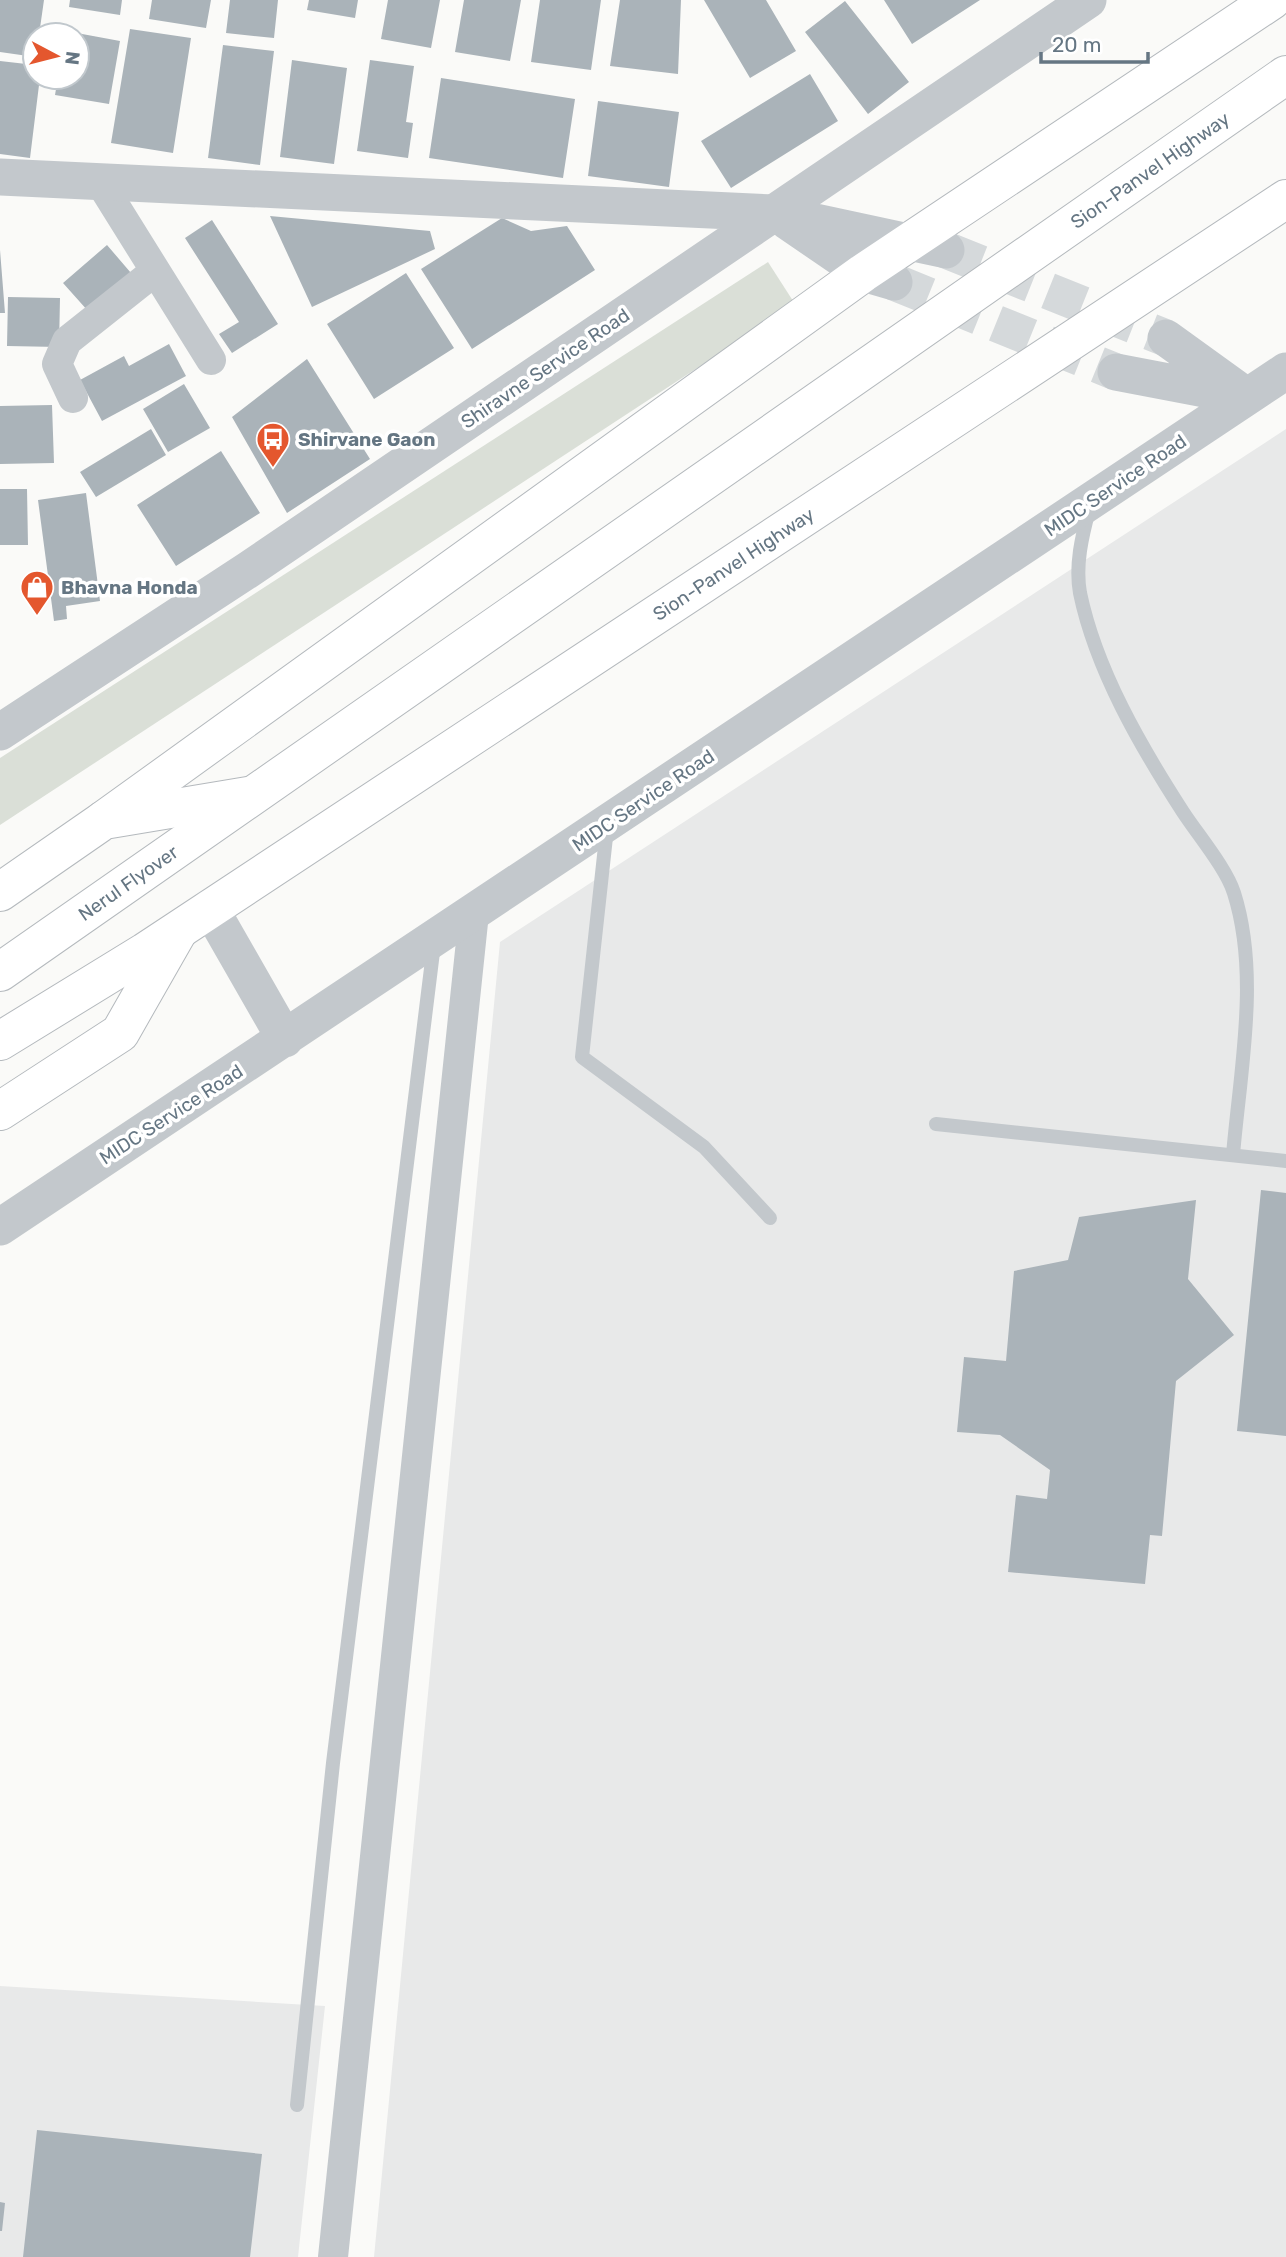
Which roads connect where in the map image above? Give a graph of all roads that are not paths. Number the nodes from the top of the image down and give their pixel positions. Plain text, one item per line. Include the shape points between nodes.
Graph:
1 (1088, 0) edge
2 (1272, 0) edge
3 (1286, 75) edge
4 (0, 177) edge
5 (100, 182) junction
6 (1286, 199) edge
7 (774, 213) junction
8 (929, 246) junction
9 (155, 272) junction
10 (878, 278) junction
11 (1166, 338) tunnel mouth
12 (211, 360) dead end
13 (1286, 371) edge
14 (1116, 372) tunnel mouth
15 (1247, 397) junction
16 (73, 398) dead end
17 (1091, 501) junction
18 (0, 732) edge
19 (257, 795) junction
20 (104, 820) junction
21 (608, 824) junction
22 (0, 891) edge
23 (474, 913) junction
24 (195, 918) junction
25 (434, 939) junction
26 (0, 972) edge
27 (285, 1039) junction
28 (0, 1041) edge
29 (0, 1111) edge
30 (936, 1124) dead end
31 (1233, 1155) junction
32 (1286, 1161) edge
33 (770, 1218) dead end
34 (0, 1227) edge
35 (297, 2105) dead end
36 (333, 2257) edge

1 - 7 street, Shiravne Service Road
2 - 8 highway
3 - 19 highway, Sion-Panvel Highway
4 - 5 street
5 - 7 street
5 - 9 street
6 - 24 highway, Sion-Panvel Highway
7 - 8 street
7 - 10 street
7 - 18 street, Shiravne Service Road via 248,570
8 - 10 highway
9 - 12 street
9 - 16 street via 67,341 57,365
10 - 20 highway
11 - 15 street
13 - 15 street, MIDC Service Road
14 - 15 street
15 - 17 street, MIDC Service Road
17 - 21 street, MIDC Service Road
17 - 31 lane via 1079,545 1080,592 1098,649 1138,743 1233,889 1245,933 1245,1010
19 - 20 highway
19 - 26 highway, Nerul Flyover
20 - 22 highway
21 - 23 street, MIDC Service Road
21 - 33 lane via 582,1057 704,1147
23 - 25 street, MIDC Service Road
23 - 36 street
24 - 27 street
24 - 28 highway
24 - 29 highway via 120,1033
25 - 27 street, MIDC Service Road
25 - 35 lane via 332,1763
27 - 34 street, MIDC Service Road
30 - 31 lane
31 - 32 lane

